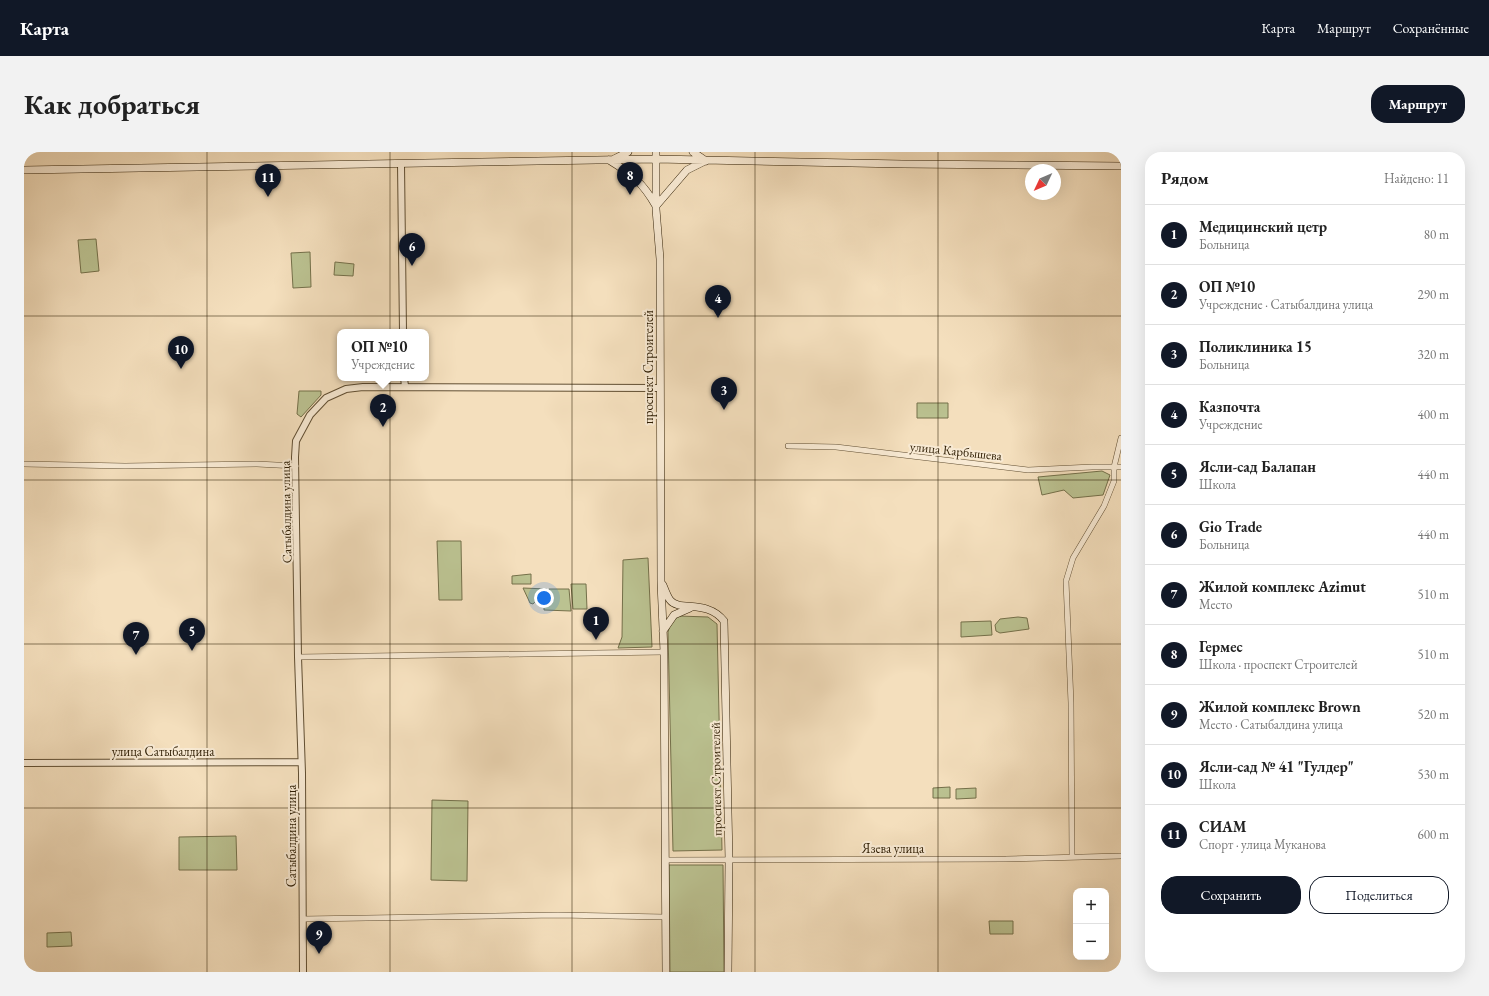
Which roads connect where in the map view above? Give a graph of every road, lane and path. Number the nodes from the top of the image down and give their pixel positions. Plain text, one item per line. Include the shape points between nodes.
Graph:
1 (628, 152) edge
2 (692, 152) edge
3 (656, 155) edge
4 (609, 160) junction
5 (706, 161) junction
6 (401, 164) junction
7 (1121, 166) edge
8 (24, 170) edge
9 (656, 206) junction
10 (403, 329) edge
11 (404, 381) edge
12 (405, 386) junction
13 (660, 388) junction
14 (1121, 438) edge
15 (788, 446) dead end
16 (24, 464) edge
17 (296, 466) junction
18 (1114, 467) junction
19 (1121, 467) edge
20 (661, 582) junction
21 (694, 606) junction
22 (663, 632) junction
23 (664, 652) junction
24 (298, 657) junction
25 (302, 762) junction
26 (24, 763) edge
27 (1121, 856) edge
28 (1072, 857) junction
29 (665, 860) junction
30 (729, 860) junction
31 (665, 917) junction
32 (303, 919) junction
33 (303, 972) edge
34 (666, 972) edge
35 (728, 972) edge

1 - 4 main road
2 - 5 main road
3 - 4 main road
3 - 5 main road
3 - 9 main road, проспект Строителей
4 - 6 main road
4 - 9 main road via 632,175 647,189
5 - 7 main road
5 - 9 main road via 687,170
6 - 8 main road
6 - 10 street
9 - 13 main road, проспект Строителей via 660,259
11 - 12 street
12 - 13 street, Сатыбалдина улица
12 - 17 street, Сатыбалдина улица via 346,389 326,398 310,415 296,441
13 - 20 main road, проспект Строителей
14 - 18 street
15 - 18 street, улица Карбышева via 836,447 1028,470
16 - 17 street
17 - 24 street, Сатыбалдина улица
18 - 19 street, улица Карбышева
18 - 28 street via 1114,481 1104,506 1073,558 1066,581 1071,703
20 - 21 main road, проспект Строителей via 671,601 677,605
20 - 22 main road, проспект Строителей
21 - 22 main road via 674,615
21 - 30 main road, проспект Строителей via 710,609 719,614 724,621
22 - 23 main road, проспект Строителей
23 - 24 street
23 - 29 main road, проспект Строителей
24 - 25 street, Сатыбалдина улица
25 - 26 street, улица Сатыбалдина
25 - 32 street, Сатыбалдина улица
27 - 28 street, Язева улица
28 - 30 street, Язева улица
29 - 30 street, Язева улица
29 - 31 main road, проспект Строителей
30 - 35 main road, проспект Строителей
31 - 32 street
31 - 34 main road, проспект Строителей
32 - 33 street, Сатыбалдина улица

